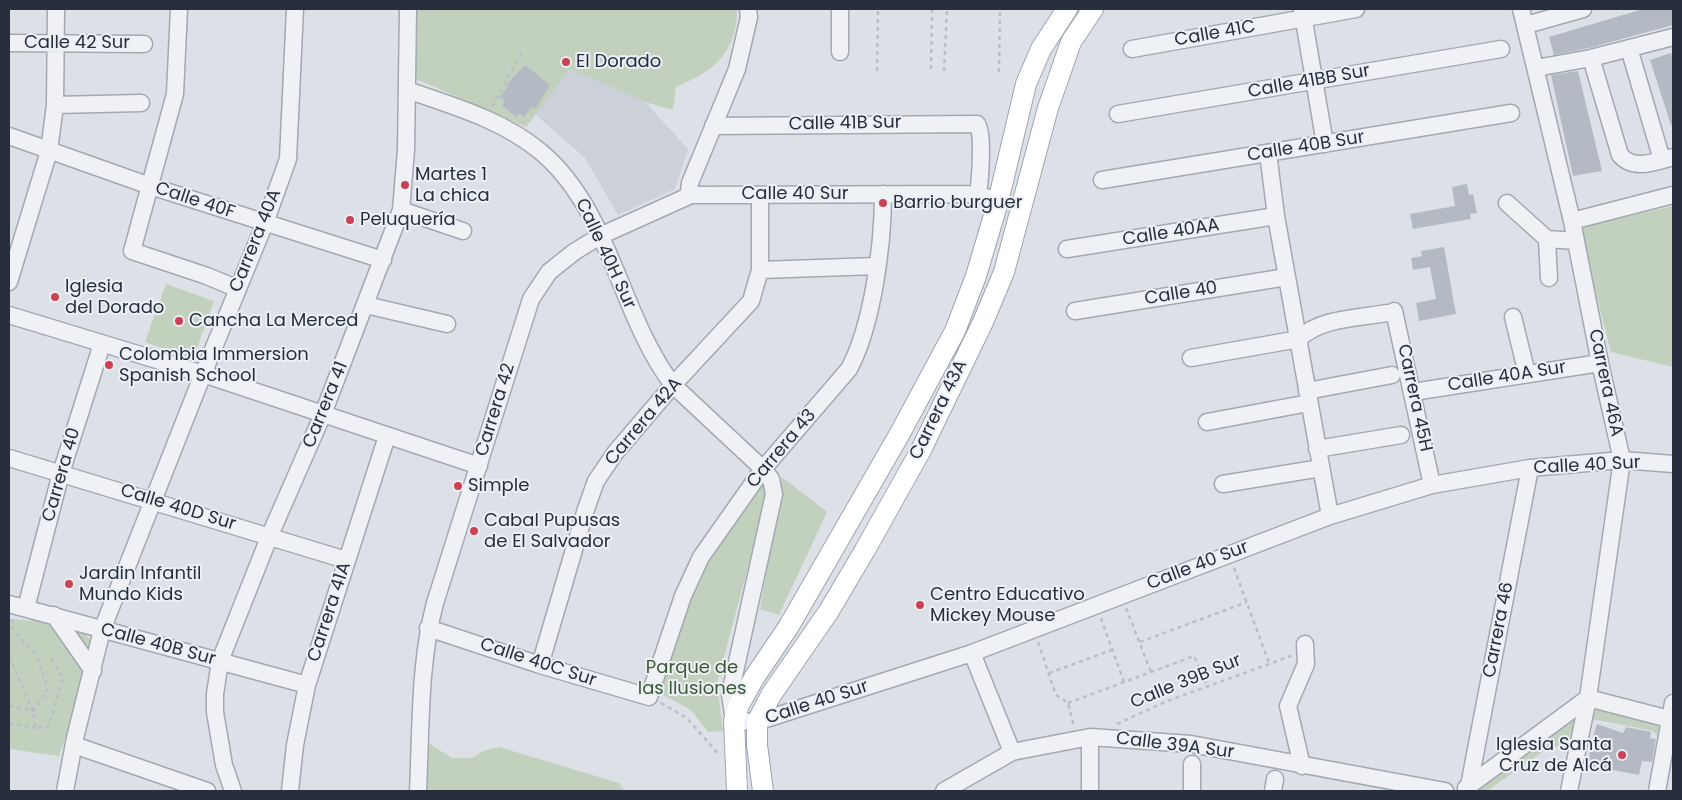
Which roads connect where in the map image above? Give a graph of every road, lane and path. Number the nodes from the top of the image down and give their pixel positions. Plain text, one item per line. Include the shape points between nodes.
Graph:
1 (56, 9) edge
2 (179, 9) edge
3 (294, 9) edge
4 (408, 9) edge
5 (748, 9) edge
6 (840, 9) edge
7 (878, 9) edge
8 (932, 9) edge
9 (947, 9) edge
10 (1000, 9) edge
11 (1067, 9) edge
12 (1093, 9) edge
13 (1356, 9) edge
14 (1521, 9) edge
15 (1583, 9) edge
16 (1302, 14) edge
17 (1526, 25) junction
18 (1673, 37) edge
19 (9, 43) edge
20 (56, 43) junction
21 (144, 44) dead end
22 (1629, 48) junction
23 (1132, 49) dead end
24 (1501, 49) dead end
25 (523, 50) dead end
26 (840, 52) dead end
27 (1591, 58) junction
28 (1536, 68) junction
29 (931, 69) dead end
30 (877, 71) dead end
31 (944, 71) dead end
32 (999, 72) dead end
33 (1314, 81) junction
34 (407, 90) junction
35 (140, 103) dead end
36 (56, 105) junction
37 (1511, 113) dead end
38 (1118, 114) dead end
39 (486, 118) junction
40 (714, 126) junction
41 (9, 136) edge
42 (1325, 144) junction
43 (49, 151) junction
44 (1268, 153) junction
45 (1668, 159) edge
46 (1102, 180) dead end
47 (150, 186) junction
48 (760, 194) junction
49 (883, 194) junction
50 (978, 194) junction
51 (691, 195) junction
52 (1673, 195) edge
53 (998, 202) junction
54 (1507, 203) dead end
55 (401, 210) junction
56 (1276, 216) junction
57 (1572, 221) junction
58 (265, 223) junction
59 (463, 232) dead end
60 (600, 236) junction
61 (1547, 239) junction
62 (1576, 241) junction
63 (1067, 249) dead end
64 (383, 260) junction
65 (876, 266) junction
66 (760, 270) junction
67 (1286, 277) junction
68 (1550, 278) dead end
69 (9, 282) edge
70 (238, 289) junction
71 (366, 305) junction
72 (1075, 311) dead end
73 (9, 315) edge
74 (1513, 317) dead end
75 (447, 324) dead end
76 (1299, 339) junction
77 (102, 344) junction
78 (1191, 358) dead end
79 (1600, 363) junction
80 (202, 374) junction
81 (1527, 374) junction
82 (1392, 375) dead end
83 (673, 386) junction
84 (1413, 392) junction
85 (1308, 398) junction
86 (323, 414) junction
87 (1207, 422) dead end
88 (1401, 435) dead end
89 (387, 436) junction
90 (1317, 449) junction
91 (9, 458) edge
92 (1622, 460) junction
93 (1673, 464) edge
94 (479, 466) junction
95 (1321, 468) junction
96 (1530, 468) junction
97 (763, 469) junction
98 (61, 473) junction
99 (1223, 484) dead end
100 (1432, 485) junction
101 (152, 501) junction
102 (1330, 516) junction
103 (270, 535) junction
104 (1230, 554) junction
105 (346, 560) junction
106 (1121, 595) junction
107 (1247, 602) junction
108 (1096, 604) junction
109 (16, 605) edge
110 (54, 615) junction
111 (428, 628) junction
112 (1034, 628) junction
113 (102, 630) junction
114 (1140, 642) junction
115 (1112, 650) junction
116 (1299, 650) joint
117 (972, 654) junction
118 (49, 655) dead end
119 (9, 656) edge
120 (220, 661) junction
121 (1269, 663) junction
122 (540, 665) junction
123 (93, 671) junction
124 (1152, 672) junction
125 (1049, 673) junction
126 (1124, 682) junction
127 (307, 685) junction
128 (1207, 686) junction
129 (649, 697) junction
130 (1588, 698) junction
131 (1068, 703) junction
132 (9, 706) edge
133 (33, 710) junction
134 (1672, 714) edge
135 (734, 722) junction
136 (758, 722) junction
137 (9, 723) edge
138 (1115, 725) dead end
139 (35, 728) junction
140 (1084, 737) junction
141 (74, 745) junction
142 (1012, 752) junction
143 (1668, 760) edge
144 (724, 761) dead end
145 (1192, 764) dead end
146 (1302, 766) junction
147 (1374, 785) edge
148 (1465, 790) edge
149 (65, 791) edge
150 (207, 791) edge
151 (233, 791) edge
152 (290, 791) edge
153 (418, 791) edge
154 (737, 791) edge
155 (763, 791) edge
156 (944, 791) edge
157 (1090, 791) edge
158 (1192, 791) edge
159 (1445, 791) edge
160 (1569, 791) edge
161 (1657, 791) edge

1 - 20 street
2 - 47 street via 175,94
3 - 58 street, Carrera 40A via 288,158
4 - 34 street, Carrera 41
5 - 40 street via 737,69
6 - 26 street
7 - 30 path
8 - 29 path
9 - 31 path
10 - 32 path
11 - 53 main road, Carrera 43A via 1041,49 1026,84
12 - 136 main road, Carrera 43A via 1072,42 1052,98 1004,272 983,322 921,450 829,611 771,696
13 - 16 street, Calle 41C
14 - 17 street, Carrera 46A
15 - 17 street
16 - 23 street, Calle 41C
16 - 33 street
17 - 28 street, Carrera 46A
18 - 22 street
19 - 20 street, Calle 42 Sur
20 - 21 street, Calle 42 Sur
20 - 36 street
22 - 27 street
22 - 45 street
24 - 33 street, Calle 41BB Sur
25 - 39 path
27 - 28 street
27 - 45 street via 1620,155 1626,163 1636,165
28 - 57 street, Carrera 46A
33 - 38 street, Calle 41BB Sur
33 - 42 street
34 - 39 street, Calle 40H Sur
34 - 55 street, Carrera 41
35 - 36 street
36 - 43 street
37 - 42 street, Calle 40B Sur
39 - 60 street, Calle 40H Sur via 539,151 562,172 584,204
40 - 50 street, Calle 41B Sur via 977,124
40 - 51 street via 690,183
41 - 43 street, Calle 40F
42 - 44 street, Calle 40B Sur
43 - 47 street, Calle 40F
43 - 69 street
44 - 46 street, Calle 40B Sur
44 - 56 street
47 - 58 street, Calle 40F
47 - 70 street via 132,251
48 - 49 street, Calle 40 Sur
48 - 51 street, Calle 40 Sur
48 - 66 street, Carrera 42A
49 - 50 street, Calle 40 Sur
49 - 65 street, Carrera 43
50 - 53 street, Calle 40 Sur
51 - 60 street, Calle 40 Sur
52 - 57 street
53 - 135 main road, Carrera 43A via 976,276 955,331 794,618 754,678
54 - 61 street
55 - 59 street
55 - 64 street, Carrera 41
56 - 63 street, Calle 40AA
56 - 67 street
57 - 62 street, Carrera 46A
58 - 64 street, Calle 40F
58 - 70 street, Carrera 40A
60 - 83 street, Calle 40H Sur via 651,351
60 - 94 street, Carrera 42 via 562,260 531,299
61 - 62 street
61 - 68 street
62 - 79 street, Carrera 46A
64 - 71 street, Carrera 41
65 - 66 street
65 - 97 street, Carrera 43 via 865,332 849,369
66 - 83 street, Carrera 42A via 751,301
67 - 72 street, Calle 40
67 - 76 street
70 - 80 street, Carrera 40A
71 - 75 street
71 - 86 street, Carrera 41
73 - 77 street
74 - 81 street
76 - 78 street
76 - 84 street, Carrera 45H via 1307,330 1318,326 1391,312
76 - 85 street
77 - 80 street
77 - 98 street, Carrera 40
79 - 81 street, Calle 40A Sur
79 - 92 street, Carrera 46A
80 - 86 street
80 - 101 street, Carrera 40A
81 - 84 street, Calle 40A Sur
82 - 85 street
83 - 97 street, Calle 40H Sur
83 - 122 street, Carrera 42A via 615,453 596,481
84 - 100 street, Carrera 45H
85 - 87 street
85 - 90 street
86 - 89 street
86 - 103 street, Carrera 41
88 - 90 street
89 - 94 street
89 - 105 street, Carrera 41A
90 - 95 street
91 - 98 street, Calle 40D Sur
92 - 93 street, Calle 40 Sur
92 - 96 street, Calle 40 Sur
92 - 130 street, Carrera 46A
94 - 111 street, Carrera 42
95 - 99 street
95 - 102 street
96 - 100 street, Calle 40 Sur
96 - 148 street, Carrera 46
97 - 129 street, Carrera 43 via 691,576
97 - 135 street, Carrera 43A via 771,479 774,494 730,694
98 - 101 street, Calle 40D Sur
98 - 109 street, Carrera 40
100 - 102 street, Calle 40 Sur
101 - 103 street, Calle 40D Sur
101 - 113 street, Carrera 40A
102 - 104 street, Calle 40 Sur
103 - 105 street, Calle 40D Sur
103 - 120 street, Carrera 41
104 - 106 street, Calle 40 Sur
104 - 107 path
105 - 127 street, Carrera 41A
106 - 108 street, Calle 40 Sur
106 - 114 path
107 - 114 path
107 - 121 path
108 - 112 street, Calle 40 Sur
108 - 115 path
109 - 110 street, Calle 40B Sur
109 - 133 path via 12,628 38,657 48,689
110 - 113 street, Calle 40B Sur
110 - 123 street
111 - 122 street, Calle 40C Sur
111 - 153 street, Carrera 42
112 - 117 street, Calle 40 Sur
112 - 125 path
113 - 120 street, Calle 40B Sur
113 - 123 street
114 - 124 path
115 - 125 path
115 - 126 path
116 - 121 path, Calle 39B Sur
116 - 146 street via 1306,664 1288,706
117 - 136 street, Calle 40 Sur
117 - 142 street
118 - 139 path via 63,678 48,728
119 - 133 path
120 - 127 street, Calle 40B Sur
120 - 151 street, Carrera 41 via 215,712 224,765
121 - 128 path, Calle 39B Sur
122 - 129 street, Calle 40C Sur
123 - 141 street
124 - 126 path
124 - 128 path via 1194,656
125 - 131 path via 1056,694
126 - 131 path
127 - 152 street, Carrera 41A
128 - 138 path, Calle 39B Sur
129 - 144 path via 687,718
130 - 134 street
130 - 148 street
130 - 160 street, Carrera 46A
131 - 140 path
132 - 133 path
133 - 139 path
134 - 143 street
135 - 136 street, Calle 40 Sur
135 - 154 main road, Carrera 43A
136 - 155 main road, Carrera 43A via 757,745
137 - 139 path
140 - 142 street, Calle 39A Sur
140 - 146 street, Calle 39A Sur via 1191,744
140 - 157 street
141 - 149 street
141 - 150 street
142 - 156 street, Calle 39A Sur
143 - 161 street
145 - 158 street
146 - 147 street, Calle 39A Sur
147 - 159 street, Calle 39A Sur

